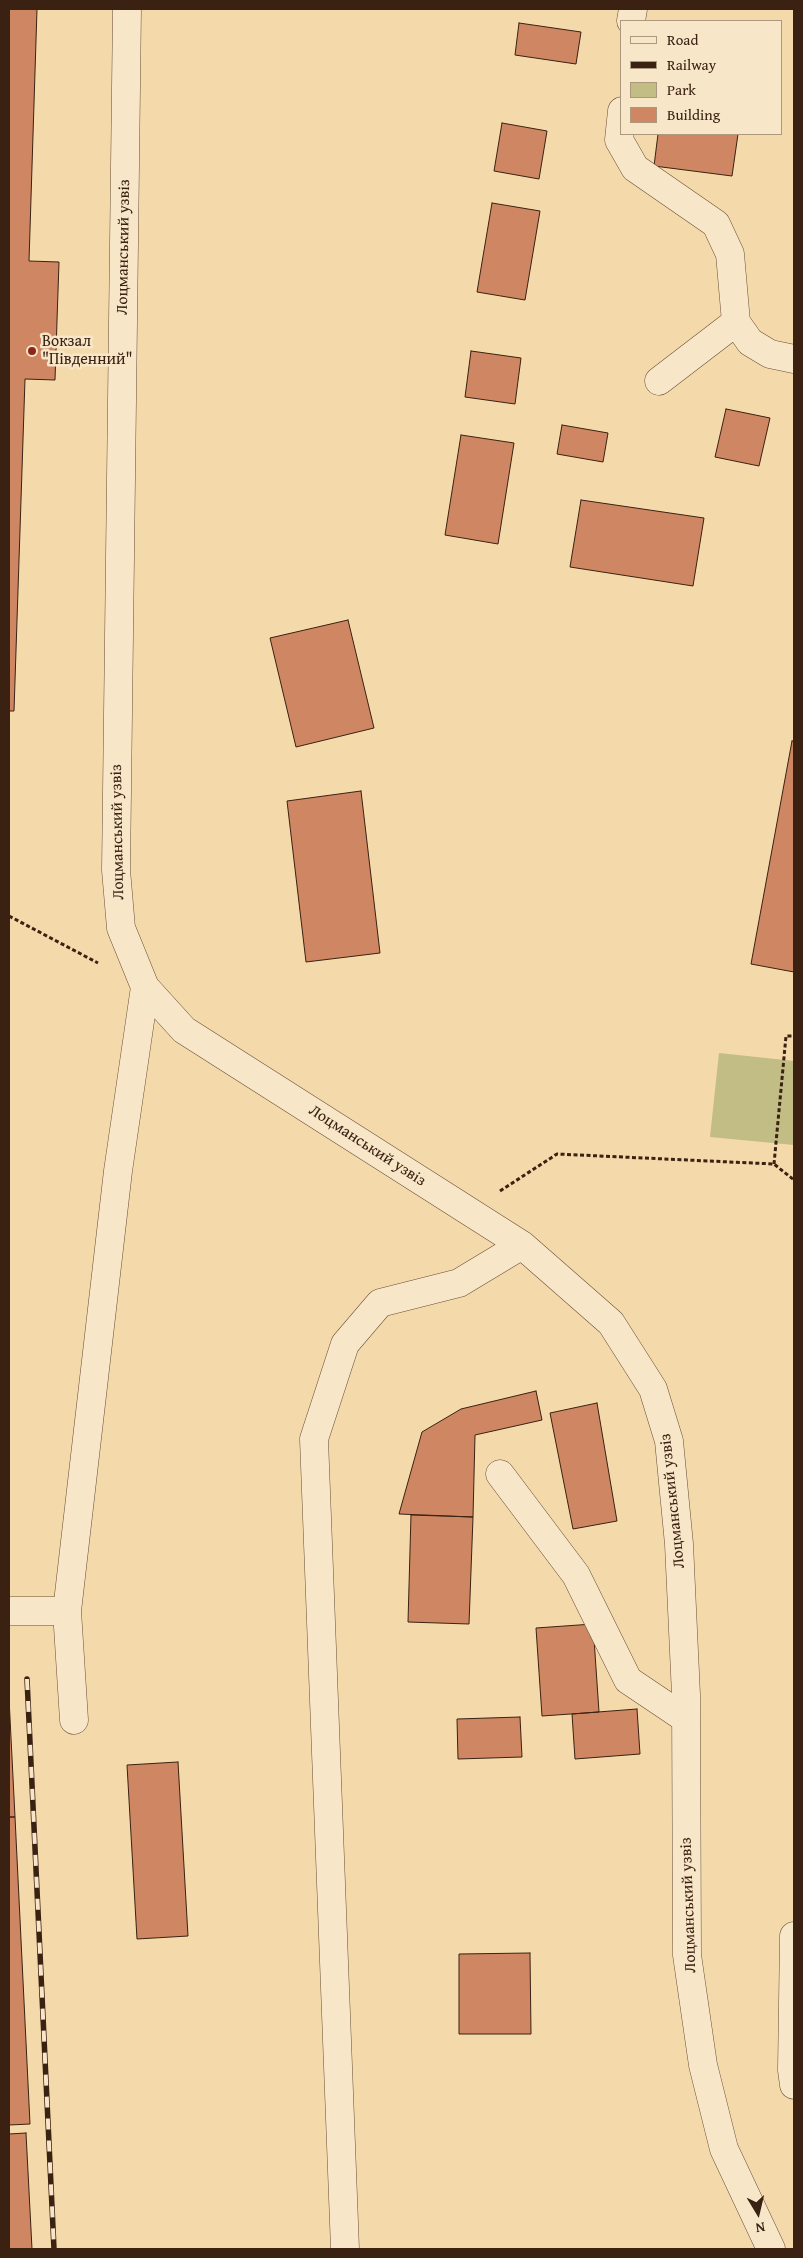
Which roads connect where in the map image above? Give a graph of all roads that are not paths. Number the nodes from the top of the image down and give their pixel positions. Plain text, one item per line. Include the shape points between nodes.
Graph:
1 (127, 9) edge
2 (620, 130) edge
3 (736, 322) junction
4 (794, 359) edge
5 (659, 381) dead end
6 (145, 987) junction
7 (522, 1245) junction
8 (500, 1474) dead end
9 (9, 1611) edge
10 (67, 1611) junction
11 (686, 1718) junction
12 (74, 1720) dead end
13 (794, 1936) edge
14 (794, 2085) edge
15 (345, 2249) edge
16 (771, 2249) edge

1 - 6 street, Лоцманський узвіз via 116,870 121,928
2 - 3 street via 619,140 635,168 716,224 730,254
3 - 4 street via 750,342 770,354
3 - 5 street
6 - 7 street, Лоцманський узвіз via 184,1030
6 - 10 street via 118,1171
7 - 11 street, Лоцманський узвіз via 611,1324 653,1389 670,1441 679,1544
7 - 15 street via 459,1284 380,1303 345,1344 314,1439
8 - 11 street via 576,1575 628,1680
9 - 10 street
10 - 12 street
11 - 16 street, Лоцманський узвіз via 687,1956 703,2065 724,2149
13 - 14 street

